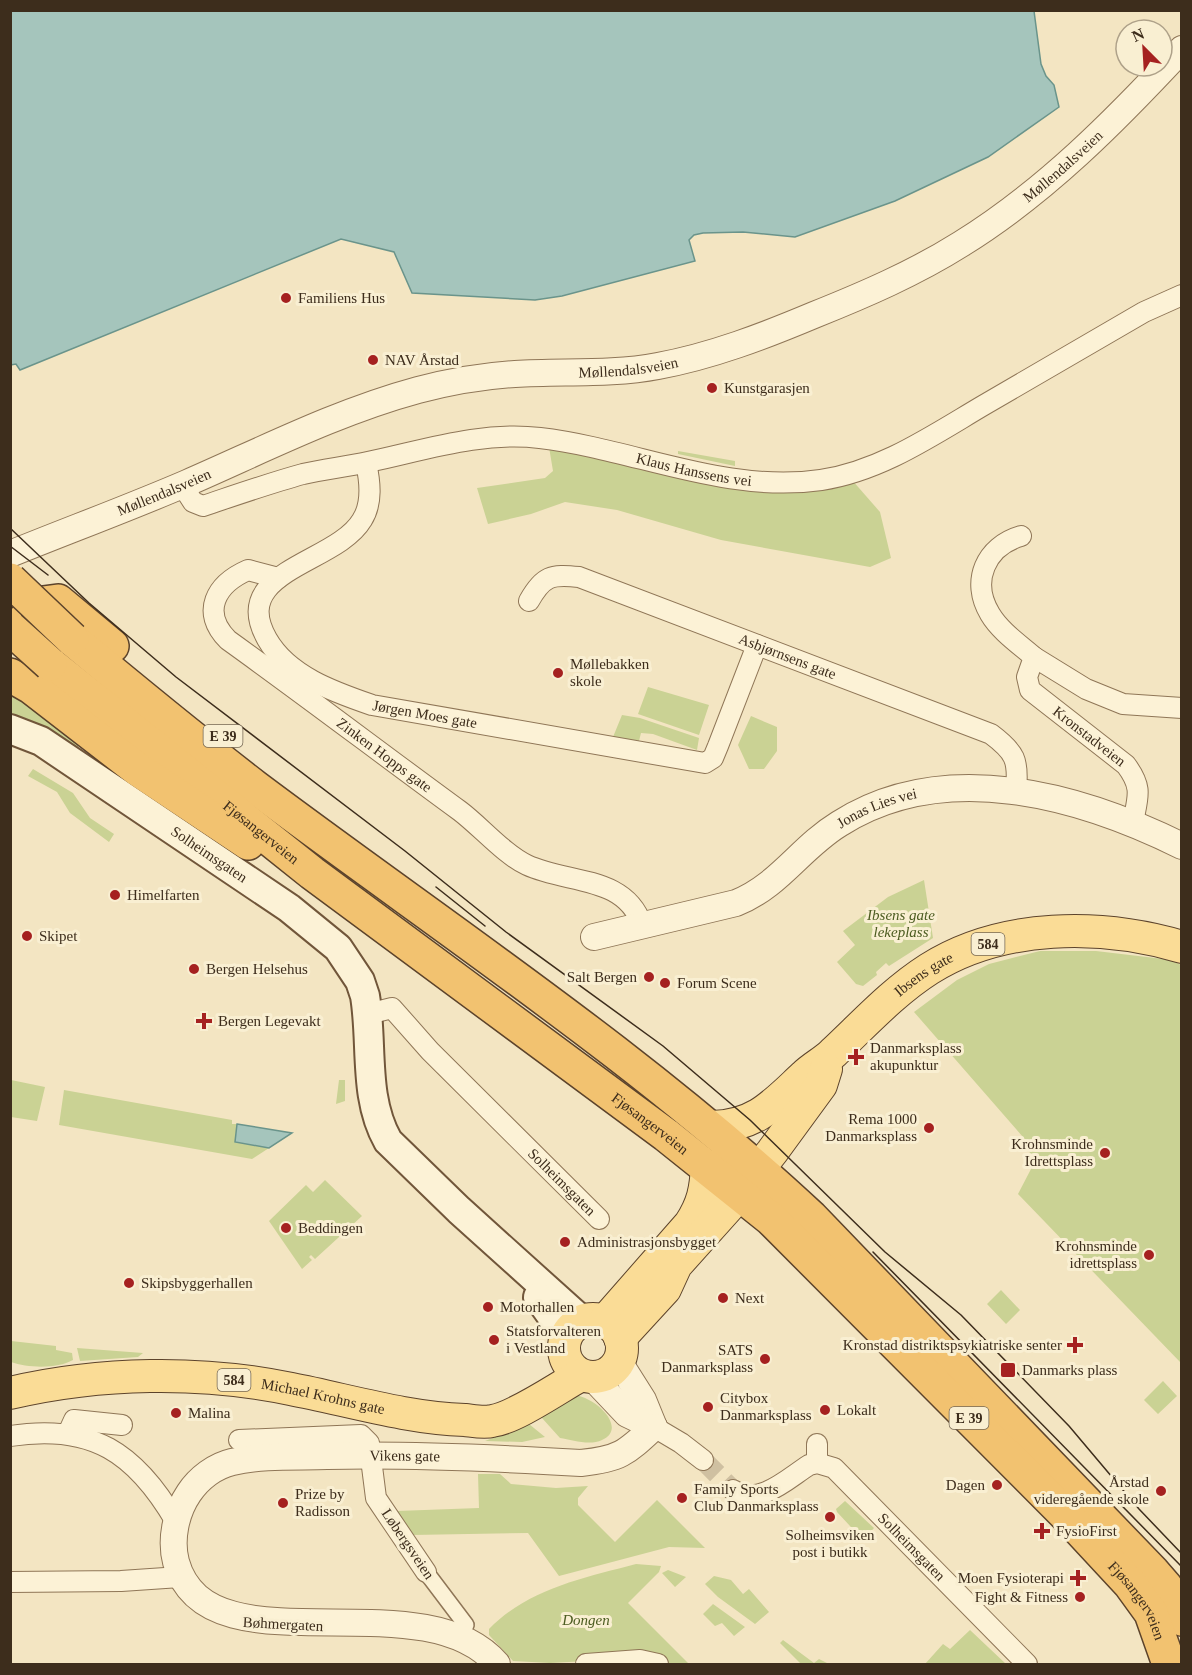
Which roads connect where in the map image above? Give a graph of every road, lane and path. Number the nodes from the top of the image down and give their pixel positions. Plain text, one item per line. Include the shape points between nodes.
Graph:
1 (1182, 49) edge
2 (1182, 295) edge
3 (366, 463) junction
4 (182, 485) junction
5 (1021, 536) dead end
6 (10, 554) edge
7 (278, 578) junction
8 (10, 580) edge
9 (529, 601) dead end
10 (11, 631) edge
11 (757, 645) junction
12 (1034, 657) junction
13 (16, 677) edge
14 (1182, 708) edge
15 (10, 729) edge
16 (1016, 790) junction
17 (1133, 822) junction
18 (1182, 846) edge
19 (312, 873) junction
20 (426, 912) junction
21 (642, 926) junction
22 (594, 937) dead end
23 (1182, 947) edge
24 (368, 1014) junction
25 (831, 1056) junction
26 (712, 1127) junction
27 (707, 1166) junction
28 (749, 1181) junction
29 (599, 1219) dead end
30 (771, 1219) junction
31 (664, 1289) junction
32 (591, 1348) junction
33 (10, 1393) edge
34 (122, 1425) dead end
35 (654, 1427) junction
36 (68, 1433) junction
37 (10, 1436) edge
38 (239, 1440) dead end
39 (370, 1455) junction
40 (703, 1460) tunnel mouth
41 (733, 1490) tunnel mouth
42 (176, 1522) junction
43 (1128, 1545) junction
44 (426, 1572) joint
45 (180, 1577) junction
46 (10, 1582) edge
47 (1182, 1584) edge
48 (1182, 1619) edge
49 (466, 1625) dead end
50 (498, 1663) edge
51 (586, 1665) edge
52 (658, 1665) edge
53 (1028, 1665) edge
54 (1169, 1665) edge

1 - 4 street, Møllendalsveien via 1067,165 1010,212 951,250 863,295 703,356 658,366 621,372 513,374 422,389 318,424
2 - 3 street, Klaus Hanssens vei via 1144,312 916,444 872,467 842,476 785,483 720,478 583,446 502,436 451,442
3 - 4 street, Klaus Hanssens vei via 304,474 203,506 193,502
3 - 7 street, Jørgen Moes gate via 371,484 363,519 339,543
4 - 6 street, Møllendalsveien
5 - 12 street via 1005,540 980,575 989,613
7 - 11 street, Jørgen Moes gate via 258,604 266,636 291,666 332,692 372,705 705,763 718,746
7 - 21 street, Zinken Hopps gate via 248,570 232,577 219,590 214,600 216,625 228,640 480,826 526,865 622,895 638,911
8 - 20 highway, Fjøsangerveien / E 39, bridge via 72,639 256,787
9 - 11 street, Asbjørnsens gate via 538,584 546,579 579,577
10 - 13 highway, E 39
10 - 19 highway, Fjøsangerveien / E 39, bridge
10 - 20 highway, E 39 via 44,603 62,603 198,716 415,881
11 - 16 street, Asbjørnsens gate via 991,734 1009,747 1014,756
12 - 14 street via 1086,689 1123,704
12 - 17 street, Kronstadveien via 1027,677 1030,690 1126,765 1138,783
13 - 19 highway, E 39 via 137,769 290,873
15 - 24 main road, Solheimsgaten via 41,741 320,931 352,967 360,981
16 - 17 street, Jonas Lies vei
16 - 21 street, Jonas Lies vei via 975,788 935,792 869,807 811,844 758,894
17 - 18 street, Jonas Lies vei
19 - 27 highway, Fjøsangerveien / E 39
20 - 26 highway, Fjøsangerveien / E 39
21 - 22 street, Jonas Lies vei
23 - 25 main road, Ibsens gate / 584 via 1111,933 1052,933 994,942 928,970 865,1020
24 - 29 street, Solheimsgaten via 392,1008
24 - 32 main road, Solheimsgaten via 372,1092 384,1134 398,1152 509,1256
25 - 26 main road, Ibsens gate / 584 via 768,1110 741,1124
25 - 28 main road, Ibsens gate / 584 via 821,1085
26 - 28 highway, Fjøsangerveien / E 39
27 - 28 highway, Fjøsangerveien / E 39
27 - 32 main road, Michael Krohns gate / 584 via 701,1207
28 - 30 highway, Fjøsangerveien / E 39
28 - 31 main road, Michael Krohns gate / 584 via 676,1265
28 - 43 highway, Fjøsangerveien / E 39 via 811,1217
30 - 31 main road, 584 via 740,1221
30 - 54 highway, Fjøsangerveien / E 39 via 1130,1584 1151,1613
31 - 32 main road, Michael Krohns gate / 584
32 - 33 main road, Michael Krohns gate / 584 via 515,1393 456,1420 425,1418 288,1388 216,1379 91,1379
32 - 35 street, Solheimsgaten via 627,1414
34 - 36 street via 74,1420
35 - 39 street, Vikens gate via 626,1453 609,1461
35 - 40 street, Solheimsgaten
36 - 37 street
36 - 42 street via 123,1457 158,1491
38 - 39 street via 361,1435 369,1443
39 - 42 street, Vikens gate via 232,1462 201,1478 188,1494
39 - 44 street, Løbergsveien via 376,1498
41 - 53 street, Solheimsgaten via 748,1497 762,1495 809,1465 817,1454
42 - 45 street, Vikens gate via 174,1549
43 - 47 main road via 1161,1563
43 - 48 highway, Fjøsangerveien / E 39 via 1166,1587
44 - 49 street, Løbergsveien
45 - 46 street
45 - 50 street, Bøhmergaten via 202,1607 231,1621 253,1625 429,1629 469,1641
51 - 52 street via 640,1660

